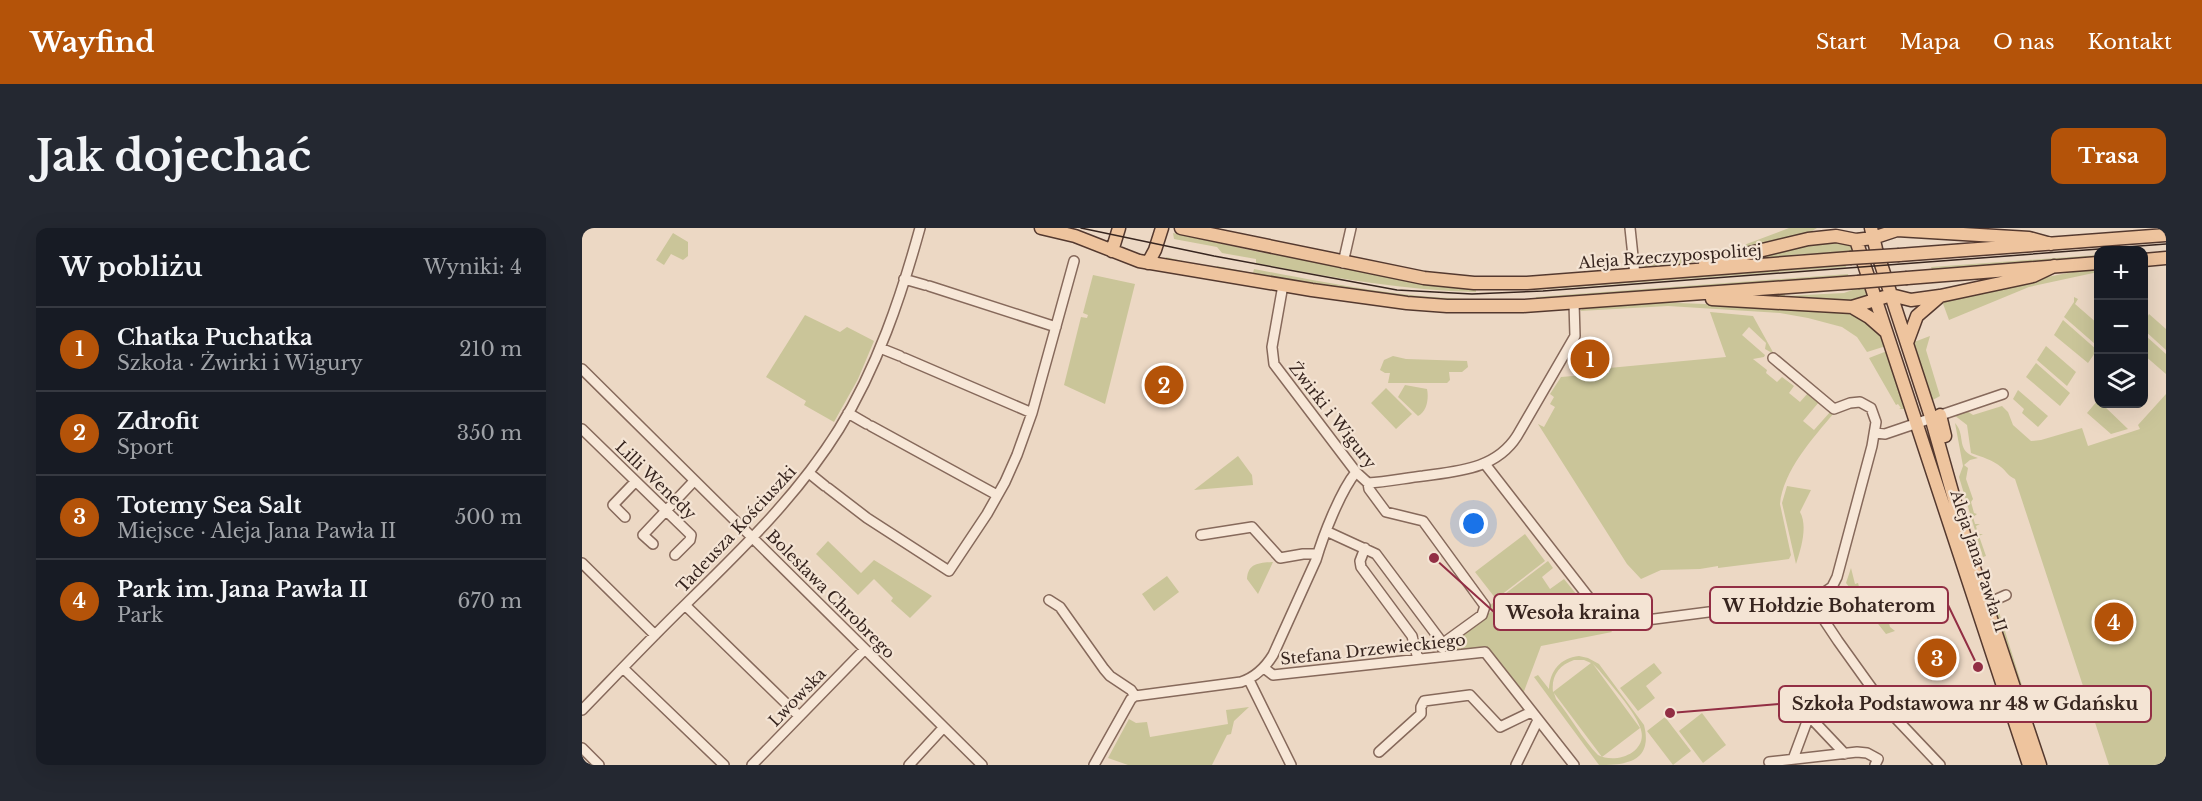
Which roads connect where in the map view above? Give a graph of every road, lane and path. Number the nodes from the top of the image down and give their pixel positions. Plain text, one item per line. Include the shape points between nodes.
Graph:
1 (920, 228) edge
2 (925, 228) edge
3 (1041, 228) edge
4 (1119, 228) edge
5 (1162, 228) edge
6 (1181, 228) edge
7 (1351, 228) edge
8 (1630, 228) edge
9 (1822, 228) edge
10 (1852, 228) edge
11 (1895, 229) edge
12 (1872, 233) edge
13 (2108, 234) edge
14 (2166, 235) edge
15 (1808, 239) junction
16 (1857, 240) junction
17 (916, 244) junction
18 (2051, 244) junction
19 (1112, 251) junction
20 (2166, 258) edge
21 (2148, 260) edge
22 (1074, 261) dead end
23 (1148, 263) junction
24 (1343, 263) junction
25 (2094, 263) edge
26 (2054, 266) junction
27 (1691, 271) junction
28 (1635, 275) junction
29 (904, 279) junction
30 (1283, 285) junction
31 (1693, 294) junction
32 (1891, 295) junction
33 (1940, 296) junction
34 (1875, 298) junction
35 (1574, 303) junction
36 (1852, 307) junction
37 (1056, 327) junction
38 (1885, 332) junction
39 (1907, 343) junction
40 (880, 348) junction
41 (1773, 358) dead end
42 (1898, 367) junction
43 (582, 369) edge
44 (2003, 394) dead end
45 (848, 413) junction
46 (1032, 413) junction
47 (1936, 416) junction
48 (1917, 423) junction
49 (582, 430) edge
50 (1875, 433) junction
51 (1485, 464) junction
52 (1356, 472) junction
53 (809, 473) junction
54 (694, 481) junction
55 (635, 482) junction
56 (1368, 483) junction
57 (997, 495) junction
58 (665, 510) junction
59 (625, 517) dead end
60 (1326, 531) junction
61 (1201, 535) dead end
62 (752, 536) junction
63 (653, 544) dead end
64 (1365, 548) junction
65 (1317, 554) junction
66 (675, 555) dead end
67 (582, 563) edge
68 (2006, 595) dead end
69 (1812, 599) junction
70 (1048, 600) dead end
71 (685, 604) junction
72 (1986, 604) junction
73 (655, 635) junction
74 (1442, 644) junction
75 (864, 650) junction
76 (1442, 656) junction
77 (1418, 659) junction
78 (623, 668) junction
79 (1264, 668) junction
80 (1249, 680) junction
81 (1135, 696) junction
82 (582, 710) edge
83 (1531, 712) junction
84 (800, 716) junction
85 (1538, 720) junction
86 (943, 728) junction
87 (582, 748) edge
88 (1379, 752) dead end
89 (1845, 754) junction
90 (1793, 759) junction
91 (1769, 762) dead end
92 (599, 765) edge
93 (724, 765) edge
94 (752, 765) edge
95 (909, 765) edge
96 (982, 765) edge
97 (1094, 765) edge
98 (1291, 765) edge
99 (1516, 765) edge
100 (1574, 765) edge
101 (1875, 765) edge
102 (1940, 765) edge
103 (2029, 765) edge
104 (2040, 765) edge

1 - 17 street, Tadeusza Kościuszki
2 - 17 street, Tadeusza Kościuszki
3 - 19 main road
4 - 19 main road
5 - 23 main road
6 - 24 main road, Aleja Rzeczypospolitej
7 - 24 street
8 - 28 street
9 - 15 main road
10 - 16 street, Aleja Jana Pawła II
11 - 12 main road
11 - 18 main road via 2029,238
12 - 16 main road
12 - 32 main road, Aleja Jana Pawła II
13 - 14 main road, Aleja Rzeczypospolitej
13 - 18 main road, Aleja Rzeczypospolitej
15 - 16 main road via 1836,236
15 - 27 main road via 1711,262
16 - 34 main road, Aleja Jana Pawła II
17 - 29 street, Tadeusza Kościuszki
18 - 27 main road, Aleja Rzeczypospolitej, bridge
19 - 23 main road
20 - 21 main road
22 - 37 street
23 - 30 main road
24 - 28 main road, Aleja Rzeczypospolitej via 1474,283
25 - 26 main road
26 - 31 main road, bridge
26 - 33 main road via 2033,276
27 - 28 main road, Aleja Rzeczypospolitej
29 - 37 street
29 - 40 street, Tadeusza Kościuszki
30 - 35 main road via 1448,306
30 - 52 street, Żwirki i Wigury via 1272,347 1276,366
31 - 35 main road
31 - 36 main road via 1715,299
32 - 33 main road via 1911,300
32 - 34 main road
32 - 39 main road, Aleja Jana Pawła II
33 - 39 main road via 1917,316
34 - 36 main road
34 - 38 main road, Aleja Jana Pawła II
35 - 51 street, Żwirki i Wigury via 1576,326 1572,341 1517,436
36 - 38 main road
37 - 46 street
38 - 42 main road, Aleja Jana Pawła II
39 - 42 main road
39 - 47 main road, Aleja Jana Pawła II
40 - 45 street, Tadeusza Kościuszki
40 - 46 street
41 - 50 street via 1834,409 1854,402 1869,406 1875,415
42 - 48 main road, Aleja Jana Pawła II
43 - 54 street, Bolesława Chrobrego
44 - 47 street
45 - 53 street, Tadeusza Kościuszki
45 - 57 street
46 - 57 street via 1016,459
47 - 48 street
47 - 72 main road, Aleja Jana Pawła II via 1943,458
48 - 50 street via 1885,434
48 - 103 main road, Aleja Jana Pawła II
49 - 55 street, Lilli Wenedy
50 - 69 street via 1837,577 1832,586
51 - 56 street, Żwirki i Wigury
51 - 69 street via 1608,620 1627,622
52 - 56 street, Żwirki i Wigury
52 - 60 street
53 - 57 street via 949,571
53 - 62 street, Tadeusza Kościuszki
54 - 58 street
54 - 62 street, Bolesława Chrobrego
55 - 58 street, Lilli Wenedy
55 - 59 street via 613,505
56 - 74 street via 1386,512 1423,521 1485,606 1482,615
58 - 63 street via 643,535
58 - 66 street, Lilli Wenedy via 691,535
60 - 64 street
60 - 65 street
61 - 65 street via 1252,527 1280,558
62 - 71 street, Tadeusza Kościuszki
62 - 75 street, Bolesława Chrobrego
64 - 74 street via 1376,554
64 - 77 street via 1361,567 1412,636
65 - 79 street
67 - 73 street
68 - 72 street
69 - 102 street via 1886,708
70 - 81 street via 1060,607 1110,676
71 - 73 street, Tadeusza Kościuszki
71 - 84 street
72 - 104 main road, Aleja Jana Pawła II
73 - 78 street, Tadeusza Kościuszki
74 - 76 street
75 - 84 street, Lwowska
75 - 86 street, Bolesława Chrobrego
76 - 77 street, Stefana Drzewieckiego
76 - 83 street, Stefana Drzewieckiego via 1485,652
77 - 79 street, Stefana Drzewieckiego via 1273,675
78 - 82 street, Tadeusza Kościuszki
78 - 93 street
79 - 80 street
80 - 81 street
80 - 98 street
81 - 97 street
83 - 85 street, Stefana Drzewieckiego
83 - 88 street via 1500,727 1470,695 1425,701 1421,714
84 - 94 street, Lwowska
85 - 99 street
85 - 100 street, Stefana Drzewieckiego
86 - 95 street
86 - 96 street, Bolesława Chrobrego
87 - 92 street
89 - 90 street
89 - 90 street via 1809,716
89 - 101 street via 1867,753 1878,759
90 - 91 street

